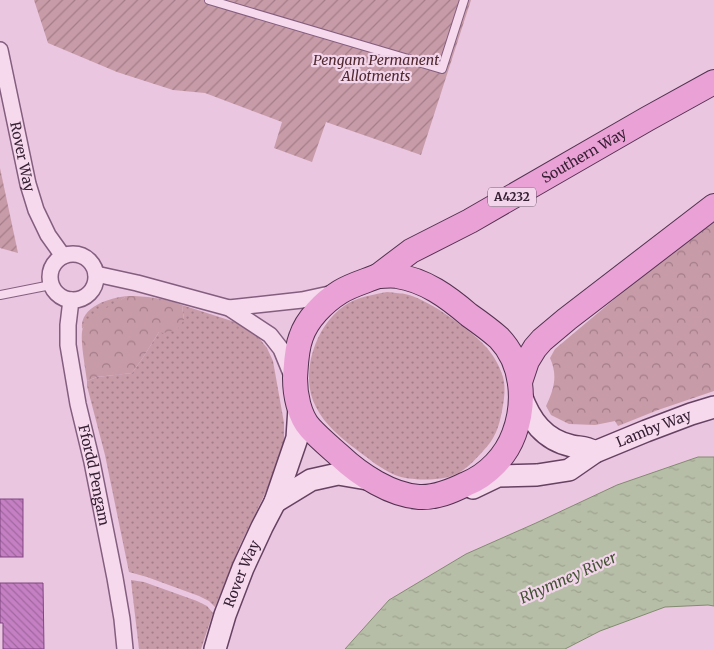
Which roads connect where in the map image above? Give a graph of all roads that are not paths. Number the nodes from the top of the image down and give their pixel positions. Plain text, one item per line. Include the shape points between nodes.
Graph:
1 (209, 0) edge
2 (464, 0) edge
3 (0, 50) edge
4 (714, 82) edge
5 (714, 206) edge
6 (63, 256) junction
7 (96, 274) junction
8 (378, 276) junction
9 (51, 285) junction
10 (341, 291) junction
11 (0, 295) edge
12 (71, 300) junction
13 (229, 308) junction
14 (295, 384) junction
15 (521, 388) junction
16 (714, 407) edge
17 (299, 408) junction
18 (595, 452) junction
19 (373, 480) junction
20 (446, 493) junction
21 (275, 502) junction
22 (125, 649) edge
23 (215, 649) edge

1 - 2 lane via 442,70
3 - 6 street, Rover Way via 28,184 48,235
4 - 8 main road, Southern Way / A4232 via 470,221 411,251
5 - 15 main road via 542,340 527,361
6 - 7 street via 81,255 91,263
6 - 9 street via 50,271
7 - 12 street via 90,293
7 - 13 street
8 - 10 main road
8 - 15 main road via 396,276 418,282 451,299 508,349 515,362
9 - 11 lane
9 - 12 street via 59,295
10 - 13 street via 302,300
10 - 14 main road via 309,322 301,337
12 - 22 street, Ffordd Pengam via 68,345 114,569
13 - 14 street via 270,336 281,349
14 - 17 main road
15 - 18 street via 527,412 545,434 556,441
15 - 20 main road via 520,412 504,453 491,470
16 - 18 street, Lamby Way via 646,430
17 - 19 main road via 309,427 349,464
17 - 21 street, Rover Way via 297,438
18 - 20 street, Lamby Way via 569,470 498,476 472,488
19 - 20 main road via 402,494 422,497
19 - 21 street via 338,474 311,480
21 - 23 street, Rover Way via 243,568

